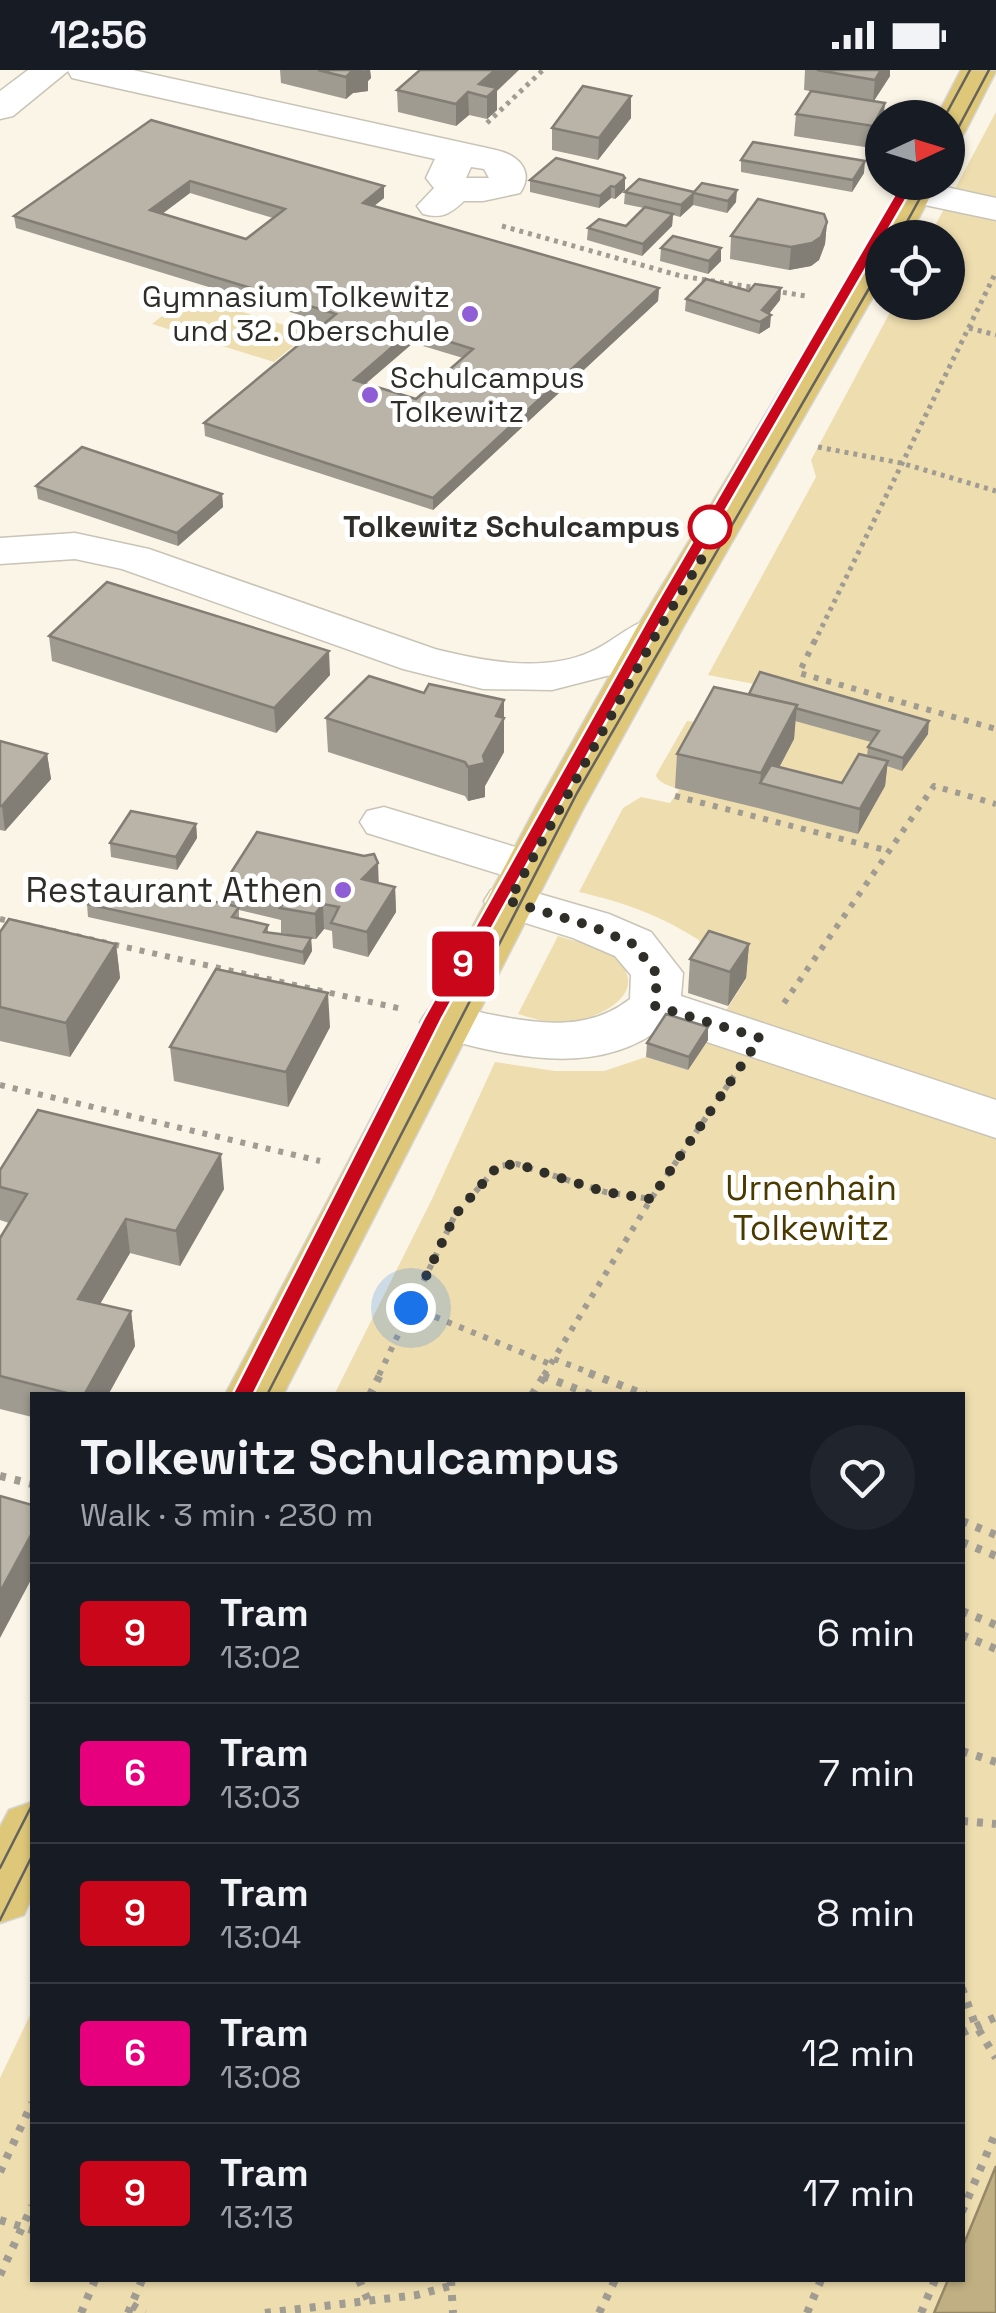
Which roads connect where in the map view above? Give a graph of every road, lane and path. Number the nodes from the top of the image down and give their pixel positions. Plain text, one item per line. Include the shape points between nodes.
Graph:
1 (51, 70) edge
2 (85, 70) edge
3 (980, 70) edge
4 (964, 100) edge
5 (0, 108) edge
6 (451, 183) joint
7 (962, 200) edge
8 (996, 209) edge
9 (996, 272) edge
10 (865, 281) edge
11 (852, 304) junction
12 (969, 328) junction
13 (996, 335) edge
14 (773, 438) junction
15 (901, 462) junction
16 (996, 491) edge
17 (0, 550) edge
18 (659, 629) junction
19 (996, 729) edge
20 (675, 796) dead end
21 (996, 804) edge
22 (384, 822) dead end
23 (889, 851) junction
24 (519, 884) junction
25 (0, 919) edge
26 (655, 1006) junction
27 (446, 1022) junction
28 (760, 1038) junction
29 (0, 1085) edge
30 (996, 1119) edge
31 (368, 1172) junction
32 (651, 1199) junction
33 (411, 1308) junction
34 (552, 1361) junction
35 (543, 1376) junction
36 (256, 1392) edge
37 (371, 1392) edge
38 (534, 1392) edge
39 (584, 1392) edge
40 (638, 1392) edge
41 (0, 1476) edge
42 (30, 1484) edge
43 (965, 1523) edge
44 (996, 1535) edge
45 (965, 1543) edge
46 (996, 1556) edge
47 (965, 1612) edge
48 (996, 1626) edge
49 (965, 1636) edge
50 (996, 1649) edge
51 (965, 1752) edge
52 (996, 1762) edge
53 (965, 1821) edge
54 (996, 1824) edge
55 (30, 1834) edge
56 (0, 1894) edge
57 (965, 1996) edge
58 (996, 2017) edge
59 (975, 2024) junction
60 (965, 2031) edge
61 (996, 2058) edge
62 (30, 2107) edge
63 (996, 2132) edge
64 (0, 2172) edge
65 (965, 2205) edge
66 (0, 2220) edge
67 (28, 2229) edge
68 (0, 2275) edge
69 (94, 2282) edge
70 (141, 2282) edge
71 (360, 2282) edge
72 (614, 2282) edge
73 (820, 2282) edge
74 (934, 2282) edge
75 (451, 2283) edge
76 (368, 2300) junction
77 (130, 2309) edge
78 (80, 2313) edge
79 (145, 2313) edge
80 (264, 2313) edge
81 (453, 2313) edge
82 (599, 2313) edge
83 (807, 2313) edge
84 (921, 2313) edge

1 - 5 street
2 - 6 street
3 - 4 main road
6 - 11 path via 681,276
7 - 8 street
9 - 12 path
10 - 11 main road
11 - 14 main road
12 - 13 path
12 - 15 path
14 - 15 path
14 - 18 main road
15 - 16 path
15 - 19 path via 799,673
17 - 18 street via 74,546 133,558 419,659 483,675 552,676 606,662
18 - 24 main road
20 - 23 path
21 - 23 path via 934,786
22 - 24 street
23 - 28 path
24 - 26 street via 633,944 657,974
24 - 27 main road
25 - 27 path
26 - 27 street via 624,1029 581,1041
26 - 28 street
27 - 31 main road
28 - 30 street
28 - 32 path
29 - 31 path
31 - 36 main road
32 - 33 path via 517,1164 498,1166 455,1215
32 - 34 path
33 - 34 path
33 - 37 path
34 - 35 path
34 - 40 path
35 - 38 path
35 - 39 path
41 - 42 path
43 - 44 path
45 - 46 path
47 - 48 path
49 - 50 path
51 - 52 path
53 - 54 path
55 - 56 main road
57 - 59 path
58 - 59 path
59 - 60 path
59 - 61 path
62 - 64 path
63 - 65 path
66 - 67 path
67 - 68 path
69 - 78 path
70 - 77 path
71 - 76 path
72 - 82 path
73 - 83 path
74 - 84 path
75 - 76 path
75 - 81 path
76 - 80 path
77 - 79 path

